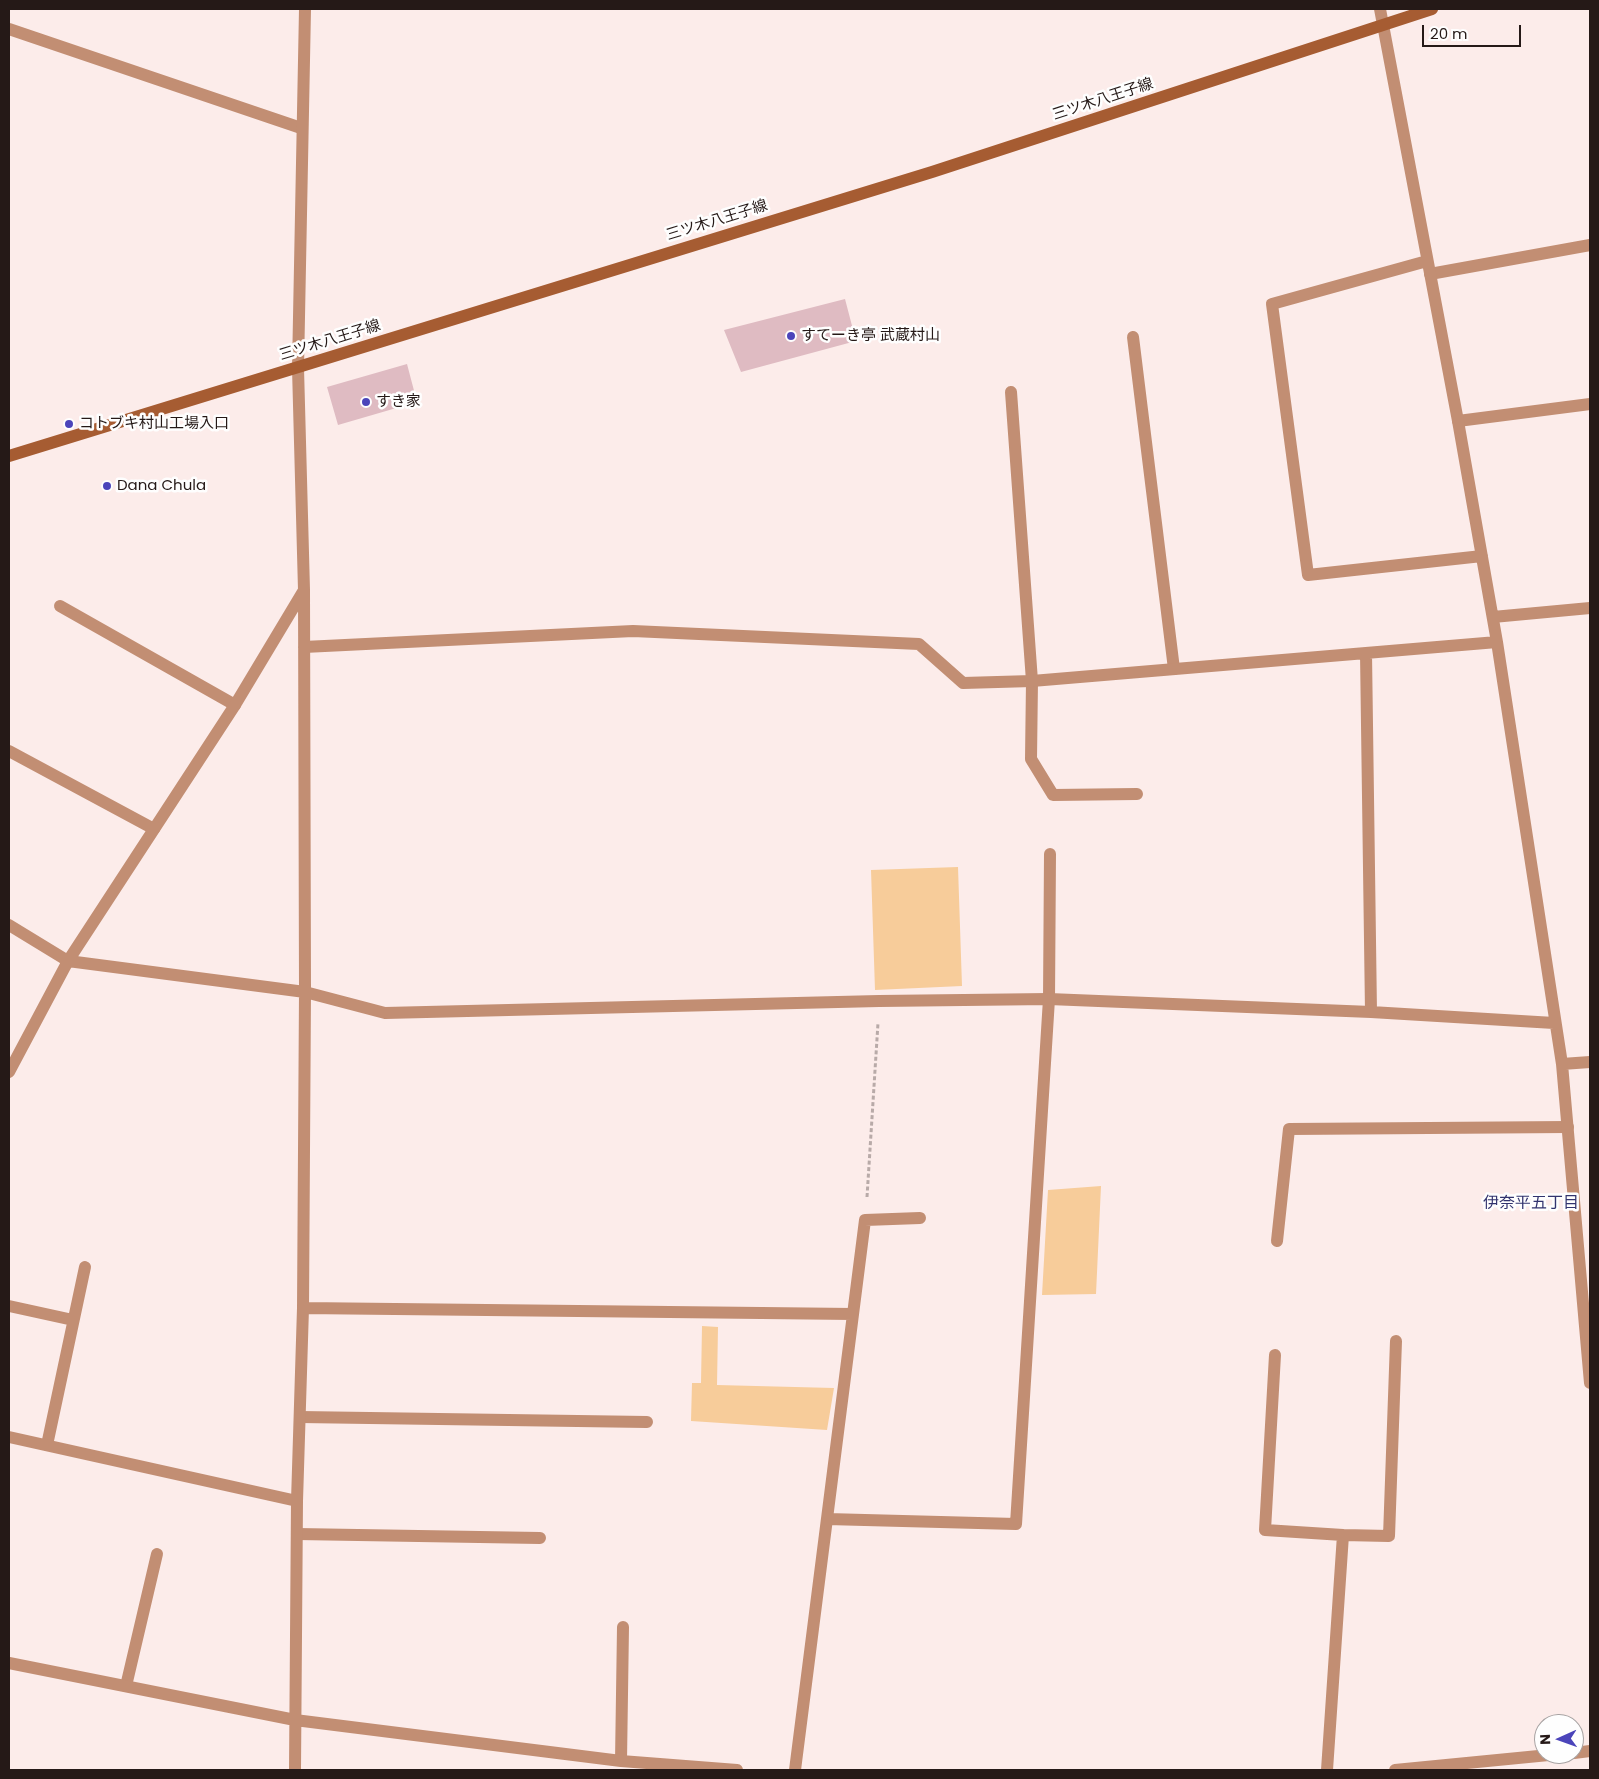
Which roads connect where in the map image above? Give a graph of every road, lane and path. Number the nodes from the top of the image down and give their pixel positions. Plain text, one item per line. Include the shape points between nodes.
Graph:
1 (304, 9) edge
2 (1380, 9) edge
3 (1432, 9) edge
4 (1383, 26) junction
5 (9, 29) edge
6 (302, 128) junction
7 (1590, 245) edge
8 (1428, 268) junction
9 (1133, 337) dead end
10 (298, 368) junction
11 (1011, 392) dead end
12 (1590, 404) edge
13 (1458, 421) junction
14 (9, 456) edge
15 (1482, 556) junction
16 (304, 590) junction
17 (60, 606) dead end
18 (1590, 608) edge
19 (1492, 617) junction
20 (1497, 642) junction
21 (304, 647) junction
22 (1366, 653) junction
23 (1174, 669) junction
24 (1032, 681) junction
25 (235, 705) junction
26 (9, 751) edge
27 (1137, 794) dead end
28 (154, 829) junction
29 (1050, 854) dead end
30 (9, 925) edge
31 (68, 961) junction
32 (305, 992) junction
33 (879, 1000) junction
34 (1050, 1000) junction
35 (1371, 1012) junction
36 (1554, 1023) junction
37 (1590, 1062) edge
38 (1562, 1064) junction
39 (9, 1072) edge
40 (1568, 1127) junction
41 (920, 1218) dead end
42 (865, 1220) junction
43 (1277, 1241) dead end
44 (1585, 1261) edge
45 (84, 1267) dead end
46 (9, 1306) edge
47 (303, 1308) junction
48 (853, 1314) junction
49 (73, 1320) junction
50 (1396, 1341) dead end
51 (1275, 1355) dead end
52 (1590, 1383) edge
53 (300, 1417) junction
54 (647, 1422) dead end
55 (9, 1437) edge
56 (47, 1446) junction
57 (297, 1501) junction
58 (827, 1519) junction
59 (297, 1534) junction
60 (1343, 1534) junction
61 (540, 1538) dead end
62 (158, 1554) dead end
63 (623, 1628) dead end
64 (9, 1663) edge
65 (126, 1686) junction
66 (295, 1720) junction
67 (1534, 1756) edge
68 (621, 1760) junction
69 (295, 1770) edge
70 (737, 1770) edge
71 (795, 1770) edge
72 (1327, 1770) edge
73 (1394, 1770) edge

1 - 6 street
2 - 4 street
3 - 4 main road, 三ツ木八王子線
4 - 8 street
4 - 10 main road, 三ツ木八王子線 via 932,172
5 - 6 street
6 - 10 street
7 - 8 street
8 - 13 street
8 - 15 street via 1272,304 1308,575
9 - 23 street
10 - 14 main road, 三ツ木八王子線
10 - 16 street
11 - 24 street
12 - 13 street
13 - 15 street
15 - 19 street
16 - 21 street
16 - 25 street
17 - 25 street
18 - 19 street
19 - 20 street
20 - 22 street
20 - 36 street
21 - 24 street via 633,631 919,644 963,683
21 - 32 street
22 - 23 street
22 - 35 street
23 - 24 street
24 - 27 street via 1031,759 1053,794
25 - 28 street
26 - 28 street
28 - 31 street
29 - 34 street
30 - 31 street
31 - 32 street
31 - 39 street
32 - 33 street via 386,1013
32 - 47 street
33 - 34 street
33 - 42 path
34 - 35 street
34 - 58 street via 1016,1524
35 - 36 street
36 - 38 street
37 - 38 street
38 - 40 street
40 - 43 street via 1289,1130
40 - 44 street
41 - 42 street
42 - 48 street
44 - 52 street
45 - 49 street
46 - 49 street
47 - 48 street
47 - 53 street
48 - 58 street
49 - 56 street
50 - 60 street via 1389,1536
51 - 60 street via 1265,1530
53 - 54 street
53 - 57 street
55 - 56 street
56 - 57 street
57 - 59 street
58 - 71 street
59 - 61 street
59 - 66 street
60 - 72 street
62 - 65 street
63 - 68 street
64 - 65 street
65 - 66 street
66 - 68 street
66 - 69 street
67 - 73 street
68 - 70 street

